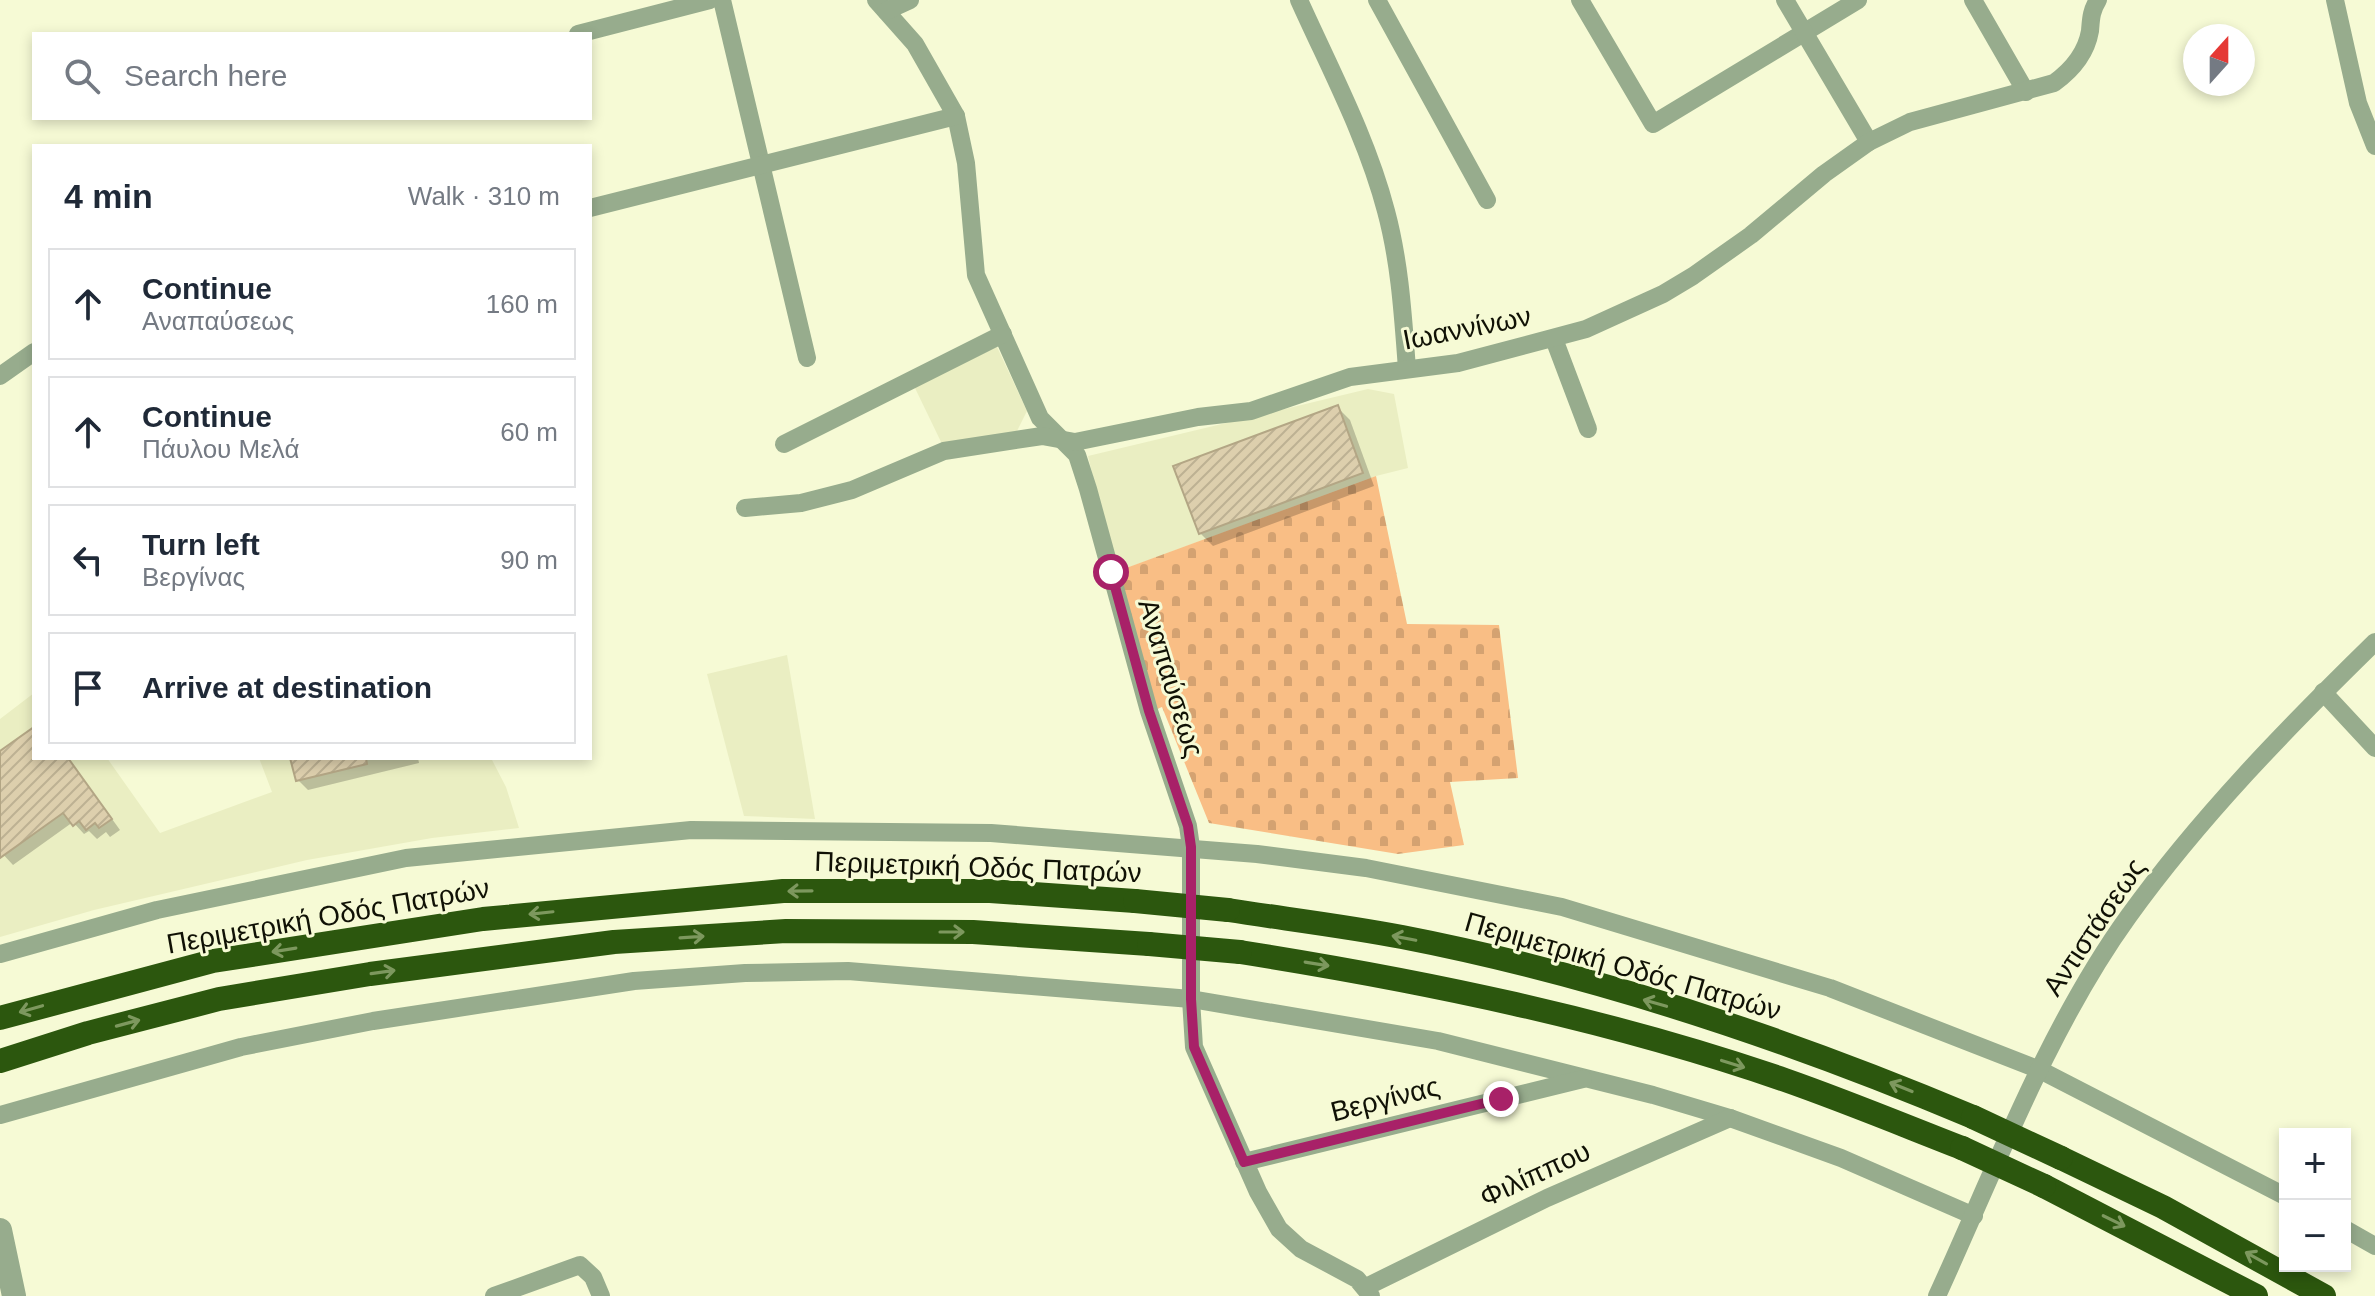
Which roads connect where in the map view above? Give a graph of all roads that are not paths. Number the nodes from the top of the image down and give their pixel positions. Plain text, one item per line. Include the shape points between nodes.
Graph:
1 (710, 0) edge
2 (722, 0) edge
3 (910, 0) edge
4 (1299, 0) edge
5 (1377, 0) edge
6 (1580, 0) edge
7 (1785, 0) edge
8 (1858, 0) edge
9 (1973, 0) edge
10 (2098, 0) edge
11 (2335, 0) edge
12 (881, 5) edge
13 (586, 32) edge
14 (1805, 33) junction
15 (2026, 92) junction
16 (956, 116) junction
17 (1869, 142) junction
18 (2375, 146) edge
19 (760, 166) junction
20 (1487, 200) dead end
21 (592, 208) edge
22 (1003, 334) junction
23 (1554, 339) junction
24 (32, 353) edge
25 (807, 358) dead end
26 (1407, 369) junction
27 (0, 376) edge
28 (1588, 429) dead end
29 (1061, 440) junction
30 (784, 444) dead end
31 (745, 508) dead end
32 (2375, 642) edge
33 (2323, 692) junction
34 (2375, 748) edge
35 (1191, 847) junction
36 (0, 954) edge
37 (1191, 999) junction
38 (0, 1018) edge
39 (0, 1061) edge
40 (2040, 1070) junction
41 (1586, 1078) junction
42 (0, 1115) edge
43 (1730, 1118) junction
44 (1244, 1162) junction
45 (2279, 1193) edge
46 (1974, 1216) junction
47 (0, 1230) edge
48 (2351, 1232) edge
49 (2375, 1246) edge
50 (1368, 1292) edge
51 (14, 1296) edge
52 (494, 1296) edge
53 (601, 1296) edge
54 (1937, 1296) edge
55 (2256, 1296) edge
56 (2324, 1296) edge

1 - 13 street
2 - 19 street
3 - 12 street
4 - 26 street via 1352,116 1384,203 1402,295
5 - 20 street
6 - 14 street via 1653,124
7 - 14 street
8 - 14 street
9 - 15 street
10 - 15 street, Ιωαννίνων via 2084,50 2072,68 2054,83
11 - 18 street via 2358,103
12 - 16 street, Αναπαύσεως via 915,44
14 - 17 street
15 - 17 street, Ιωαννίνων via 1947,110
16 - 19 street
16 - 22 street, Αναπαύσεως via 968,174 976,275
17 - 23 street, Ιωαννίνων via 1693,276 1611,318
19 - 21 street
19 - 25 street
22 - 29 street, Αναπαύσεως via 1040,418
22 - 30 street
23 - 26 street, Ιωαννίνων via 1458,363
23 - 28 street
24 - 27 street
26 - 29 street, Ιωαννίνων via 1350,377 1251,411 1075,442
29 - 31 street, Ιωαννίνων via 1042,436 944,451 852,490 801,503
29 - 35 street, Αναπαύσεως via 1077,455 1088,489
32 - 33 street, Αντιστάσεως
33 - 34 street
33 - 40 street, Αντιστάσεως via 2213,811 2127,918
35 - 36 street via 991,833 691,830 406,858 157,910
35 - 37 street, Αναπαύσεως
35 - 40 street via 1366,868 1562,907 1830,988
37 - 41 street via 1438,1041
37 - 42 street via 848,971 634,981 241,1047
37 - 44 street, Αναπαύσεως via 1194,1047
56 -> 38 highway, Περιμετρική Οδός Πατρών, bridge via 2163,1207 2061,1158 1799,1048 1491,957 1228,910 990,891 783,891 483,919 213,961
39 -> 55 highway, bridge via 219,999 614,942 802,931 973,932 1240,952 1419,982 1562,1015 1784,1080 1962,1148
40 - 45 street
40 - 46 street, Αντιστάσεως
41 - 43 street
41 - 44 street, Βεργίνας
43 - 46 street via 1841,1158
43 - 50 street, Φιλίππου via 1547,1198
44 - 50 street, Αναπαύσεως via 1289,1240 1346,1271
46 - 54 street, Αντιστάσεως
47 - 51 street
48 - 49 street
52 - 53 street via 580,1265 593,1277

